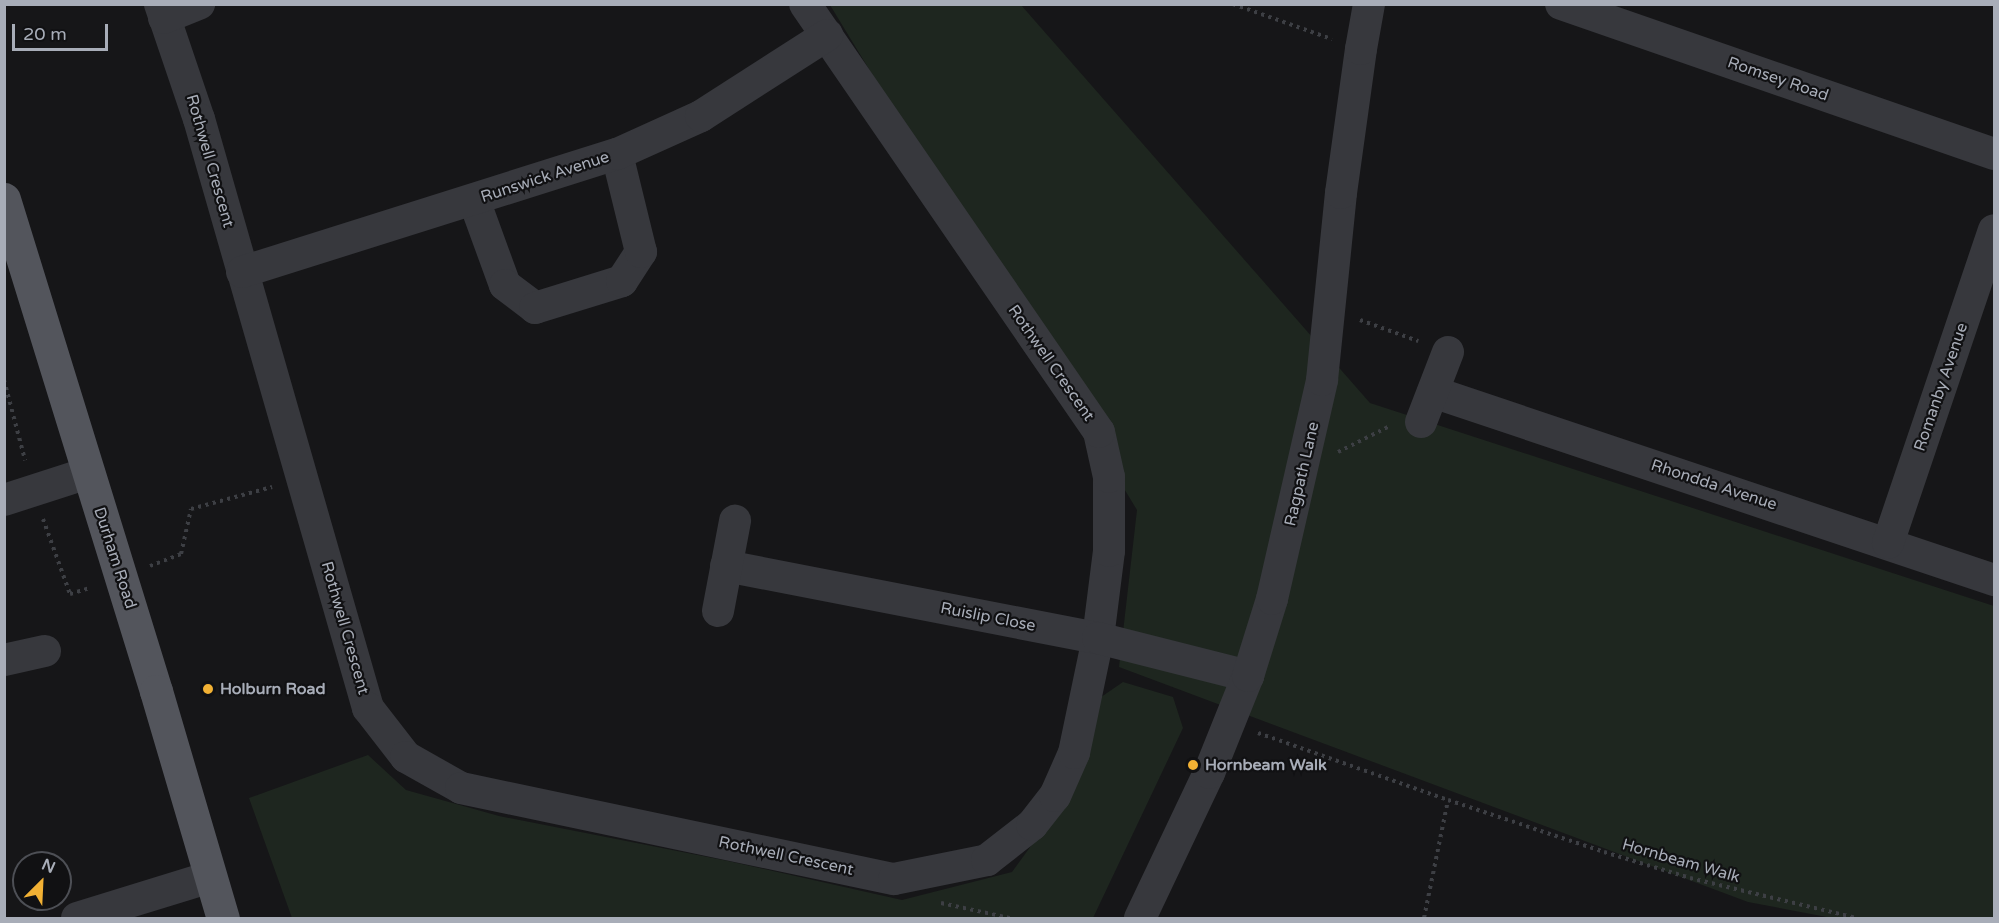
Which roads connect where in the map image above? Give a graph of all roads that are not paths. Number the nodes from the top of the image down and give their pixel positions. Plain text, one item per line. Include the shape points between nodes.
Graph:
1 (199, 4) edge
2 (805, 4) edge
3 (1370, 4) edge
4 (1561, 4) edge
5 (162, 11) edge
6 (827, 35) junction
7 (617, 154) junction
8 (1995, 154) edge
9 (4, 199) edge
10 (474, 200) junction
11 (1995, 230) edge
12 (242, 272) junction
13 (1448, 352) road end
14 (1433, 392) junction
15 (1421, 422) road end
16 (88, 473) junction
17 (4, 500) edge
18 (735, 521) dead end
19 (1888, 543) junction
20 (726, 566) junction
21 (1995, 580) edge
22 (718, 611) dead end
23 (1098, 638) junction
24 (45, 651) dead end
25 (4, 660) edge
26 (1248, 676) junction
27 (210, 877) junction
28 (77, 918) edge
29 (223, 918) edge
30 (1140, 918) edge

1 - 5 street
2 - 6 street, Rothwell Crescent
3 - 26 street, Ragpath Lane via 1360,49 1341,193 1322,380 1272,599
4 - 8 street, Romsey Road
5 - 12 street, Rothwell Crescent via 199,119
6 - 7 street, Runswick Avenue via 701,116
6 - 23 street, Rothwell Crescent via 1099,432 1109,477 1109,551
7 - 10 street, Runswick Avenue
7 - 10 street via 641,252 622,281 535,308 504,285
9 - 16 main road, Durham Road
10 - 12 street, Runswick Avenue
11 - 19 street, Romanby Avenue
12 - 23 street, Rothwell Crescent via 368,708 406,757 461,788 894,879 987,860 1032,825 1055,796 1074,753
13 - 14 street
14 - 15 street
14 - 19 street, Rhondda Avenue
16 - 17 street
16 - 27 main road, Durham Road
18 - 20 street
19 - 21 street, Rhondda Avenue
20 - 22 street
20 - 23 street, Ruislip Close
23 - 26 street, Ruislip Close
24 - 25 street
26 - 30 street, Ragpath Lane via 1209,773
27 - 28 street
27 - 29 main road, Durham Road

